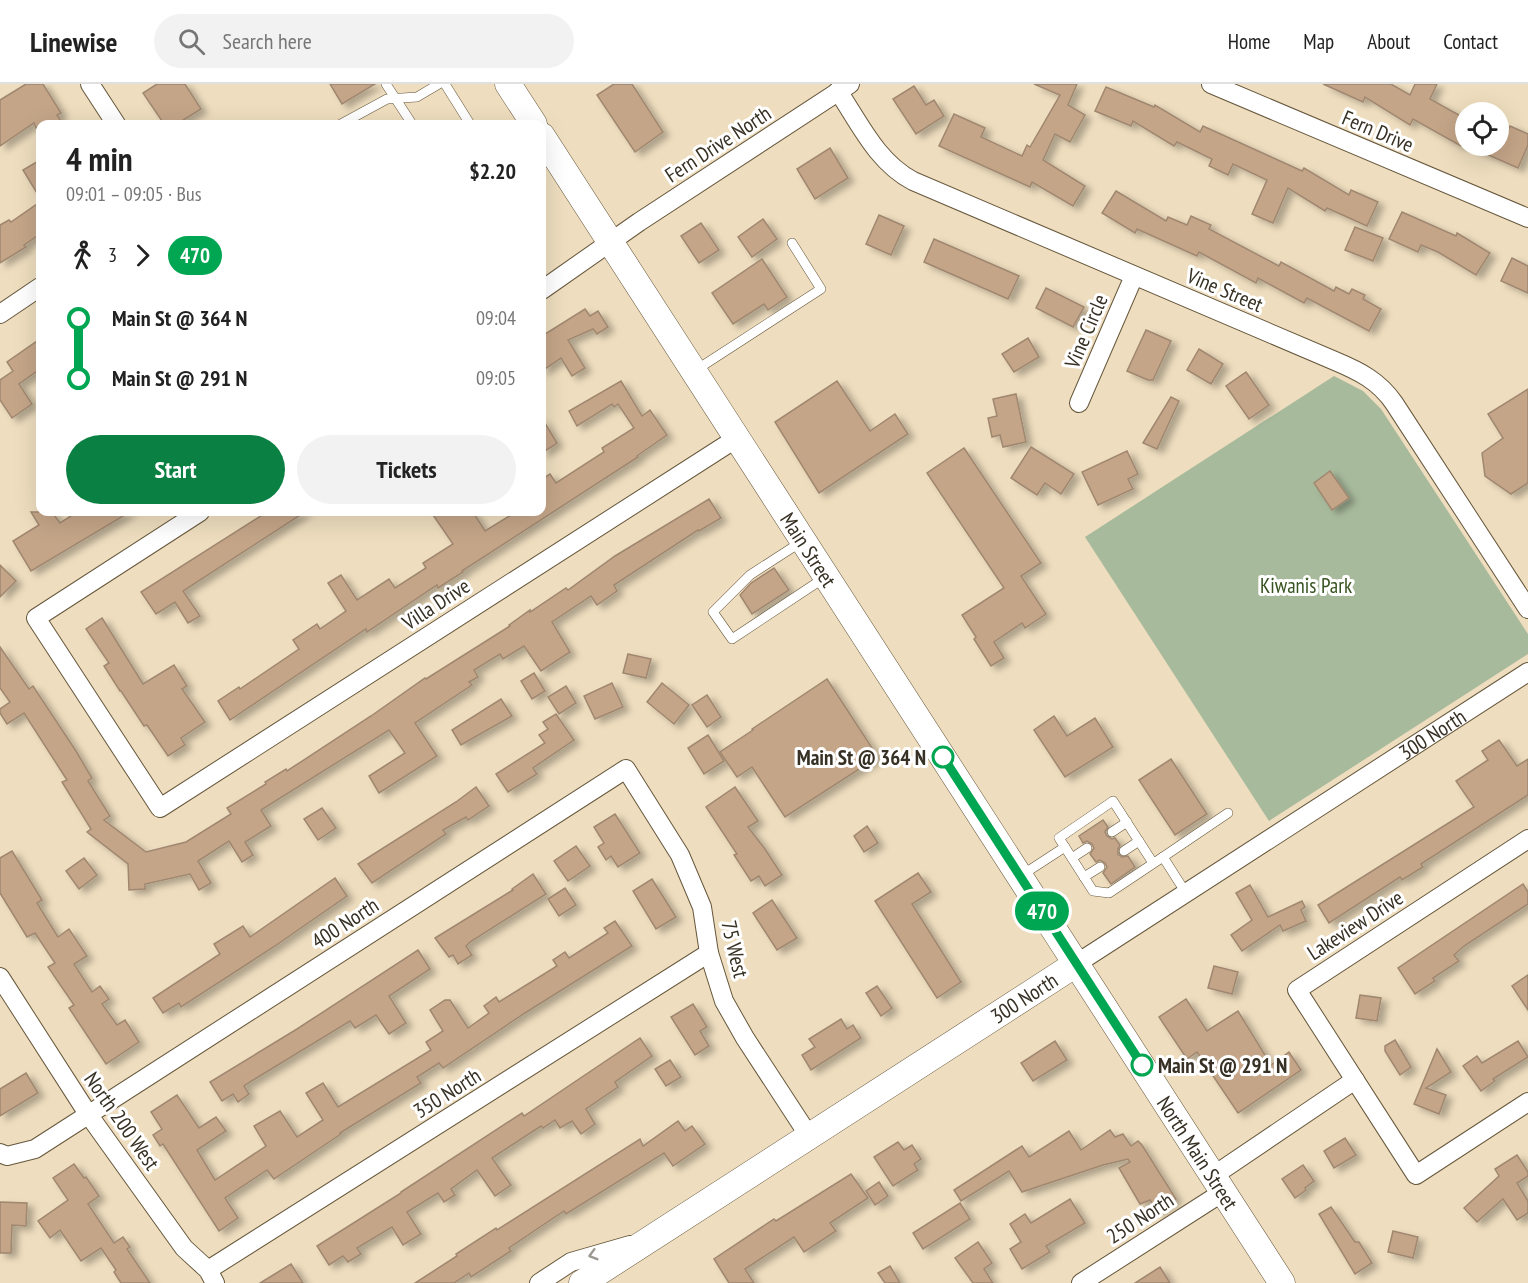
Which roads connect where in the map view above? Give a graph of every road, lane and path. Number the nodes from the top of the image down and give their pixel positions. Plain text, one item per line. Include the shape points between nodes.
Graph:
1 (90, 84) edge
2 (386, 84) edge
3 (439, 84) edge
4 (445, 84) edge
5 (508, 84) edge
6 (1211, 84) edge
7 (844, 88) edge
8 (395, 98) junction
9 (113, 120) edge
10 (348, 120) edge
11 (409, 120) edge
12 (468, 120) edge
13 (531, 120) edge
14 (546, 142) edge
15 (1528, 218) edge
16 (611, 242) junction
17 (792, 243) dead end
18 (1134, 276) junction
19 (546, 287) edge
20 (36, 290) edge
21 (0, 314) edge
22 (694, 371) junction
23 (1079, 403) dead end
24 (737, 438) junction
25 (194, 516) edge
26 (803, 540) junction
27 (826, 576) junction
28 (1528, 609) edge
29 (1528, 672) edge
30 (626, 769) joint
31 (1228, 813) dead end
32 (1127, 822) junction
33 (1112, 832) dead end
34 (1528, 839) edge
35 (1139, 841) junction
36 (1065, 847) junction
37 (1087, 848) dead end
38 (1124, 851) dead end
39 (1163, 857) junction
40 (1072, 858) junction
41 (1153, 863) junction
42 (1100, 867) dead end
43 (1020, 876) junction
44 (1084, 878) junction
45 (1186, 893) junction
46 (709, 953) junction
47 (1076, 963) junction
48 (0, 977) edge
49 (1354, 1080) junction
50 (1528, 1102) edge
51 (88, 1114) junction
52 (809, 1136) junction
53 (0, 1153) edge
54 (1218, 1184) junction
55 (649, 1239) junction
56 (212, 1276) edge
57 (539, 1283) edge
58 (582, 1283) edge
59 (597, 1283) edge
60 (1081, 1283) edge
61 (1282, 1283) edge

1 - 9 street
2 - 8 lane
3 - 8 lane via 417,97
4 - 12 lane
5 - 13 main road
6 - 15 street, Fern Drive
7 - 16 street, Fern Drive North
7 - 18 street, Vine Street via 882,158 904,177
8 - 10 lane
8 - 11 lane
14 - 16 main road, Main Street
16 - 19 street
16 - 22 main road, Main Street
17 - 22 lane via 821,289
18 - 23 street, Vine Circle
18 - 28 street, Vine Street via 1378,383
20 - 21 street
22 - 24 main road, Main Street
24 - 25 street, Villa Drive via 159,808 36,618
24 - 26 main road, Main Street
26 - 27 main road, Main Street
26 - 27 lane via 750,575 713,612 732,639
27 - 43 main road, Main Street
29 - 45 street, 300 North
30 - 46 street, 75 West via 680,855 702,907
30 - 51 street, 400 North
31 - 39 lane
32 - 33 lane
32 - 35 lane
32 - 36 lane via 1113,801 1059,838
34 - 49 street, Lakeview Drive via 1296,990
35 - 38 lane
35 - 41 lane
36 - 40 lane
36 - 43 lane
37 - 40 lane
39 - 41 lane
39 - 45 lane
40 - 44 lane
41 - 44 lane via 1109,893 1093,891
42 - 44 lane
43 - 47 main road, Main Street
45 - 47 street, 300 North
46 - 52 street, 75 West via 724,1001
46 - 56 street, 350 North
47 - 52 main road, 300 North
47 - 54 main road, North Main Street
48 - 51 street, North 200 West
49 - 50 street, Lakeview Drive via 1416,1175
49 - 54 street
51 - 53 street, 400 North via 35,1149 7,1156
51 - 56 street, North 200 West via 184,1248
52 - 55 main road, 300 North
54 - 60 street, 250 North
54 - 61 main road, North Main Street
55 -> 57 street via 571,1262
55 - 58 main road, 300 North
55 - 59 street

